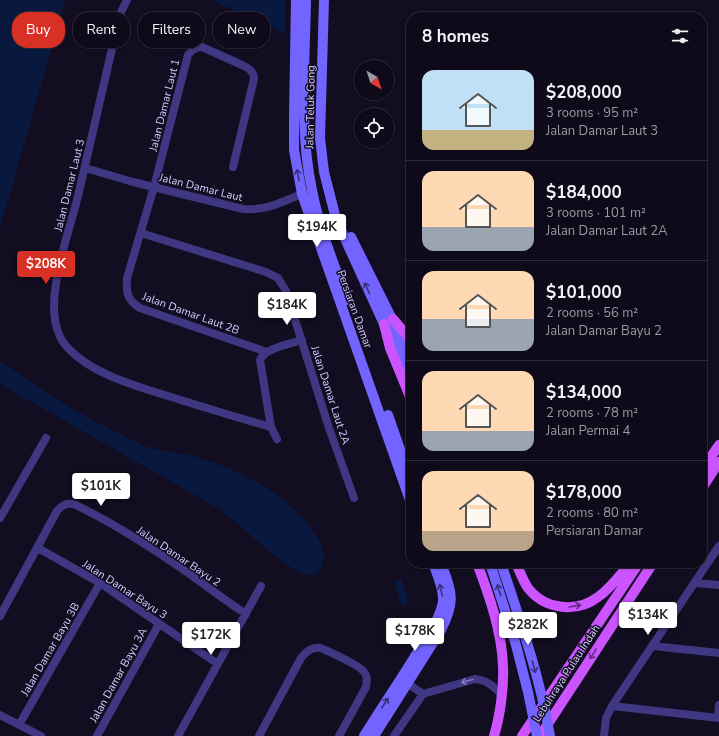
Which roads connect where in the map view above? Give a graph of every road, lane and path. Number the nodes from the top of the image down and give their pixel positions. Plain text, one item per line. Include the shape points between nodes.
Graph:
1 (127, 0) edge
2 (296, 0) edge
3 (306, 0) edge
4 (324, 0) edge
5 (233, 167) dead end
6 (85, 168) junction
7 (154, 187) junction
8 (328, 190) junction
9 (307, 193) junction
10 (141, 233) junction
11 (393, 319) junction
12 (384, 324) junction
13 (406, 334) edge
14 (302, 340) junction
15 (406, 346) edge
16 (267, 352) junction
17 (406, 370) edge
18 (406, 387) edge
19 (271, 427) junction
20 (46, 438) dead end
21 (277, 439) dead end
22 (719, 445) edge
23 (719, 462) edge
24 (707, 463) edge
25 (406, 467) edge
26 (707, 480) edge
27 (406, 488) edge
28 (354, 498) dead end
29 (0, 518) edge
30 (719, 546) edge
31 (38, 548) junction
32 (707, 564) edge
33 (435, 568) edge
34 (443, 568) edge
35 (479, 568) edge
36 (492, 568) edge
37 (503, 568) edge
38 (518, 568) edge
39 (626, 568) edge
40 (636, 568) edge
41 (650, 568) edge
42 (705, 568) edge
43 (100, 583) junction
44 (695, 583) junction
45 (719, 585) edge
46 (261, 586) dead end
47 (246, 614) junction
48 (0, 616) edge
49 (159, 624) junction
50 (653, 646) junction
51 (719, 653) edge
52 (218, 664) junction
53 (407, 683) junction
54 (423, 694) junction
55 (501, 694) junction
56 (719, 705) edge
57 (612, 706) junction
58 (0, 716) edge
59 (718, 718) edge
60 (19, 725) junction
61 (41, 736) edge
62 (97, 736) edge
63 (178, 736) edge
64 (259, 736) edge
65 (339, 736) edge
66 (364, 736) edge
67 (374, 736) edge
68 (394, 736) edge
69 (494, 736) edge
70 (522, 736) edge
71 (538, 736) edge
72 (550, 736) edge
73 (604, 736) edge

1 - 6 street, Jalan Damar Laut 3 via 120,14
9 -> 2 street, Persiaran Damar via 294,150
3 - 9 street, Persiaran Damar
4 - 8 street, Jalan Teluk Gong via 320,138
5 - 7 street, Jalan Damar Laut 1 via 254,75 242,65 202,47 194,48 188,55
6 - 7 street, Jalan Damar Laut
6 - 19 street, Jalan Damar Laut 3 via 55,291 55,318 63,342 95,369 122,381
7 - 9 street, Jalan Damar Laut via 255,210 268,208
7 - 10 street, Jalan Damar Laut 2B
8 - 11 street, Jalan Teluk Gong
12 -> 8 street, Jalan Teluk Gong via 336,219
9 - 25 street, Persiaran Damar
9 - 27 street, Persiaran Damar
10 - 14 street, Jalan Damar Laut 2A via 274,275 286,291
10 - 16 street, Jalan Damar Laut 2B via 128,278 127,290 134,304
11 - 13 main road
11 - 15 street, Jalan Teluk Gong
12 - 17 street, Jalan Teluk Gong
12 - 18 main road via 390,348
14 - 16 street
14 - 28 street, Jalan Damar Laut 2A
16 - 19 street via 260,360
19 - 21 street
20 - 29 street
22 - 24 main road
23 - 26 main road
30 - 32 street
31 - 43 street, Jalan Damar Bayu 3
31 - 47 street, Jalan Damar Bayu 2 via 60,507 74,504 151,548
31 - 48 street, Jalan Damar Bayu 2
66 -> 33 street via 441,610 442,589
34 - 53 street via 450,590 451,607 441,630
35 - 55 main road via 500,642 503,667
71 -> 36 street, bridge via 516,645
37 -> 72 street, bridge via 527,643 546,711
38 -> 39 main road via 528,588 536,597 547,603 565,607 578,606 597,598
40 - 70 main road, Lebuhraya Pulau Indah
41 -> 71 main road, Lebuhraya Pulau Indah
42 - 44 street
43 - 49 street, Jalan Damar Bayu 3
43 - 60 street, Jalan Damar Bayu 3B
44 - 45 street
44 - 50 street
46 - 47 street
47 - 52 street
49 - 52 street, Jalan Damar Bayu 3
49 - 62 street, Jalan Damar Bayu 3A
50 - 51 street
50 - 57 street
52 - 63 street
53 - 54 street
53 - 67 street
55 -> 54 street via 483,680 475,679
54 - 68 street
55 - 69 main road
56 - 59 street
57 - 59 street
57 - 73 street via 606,718
58 - 60 street
60 - 61 street
64 - 65 street via 301,658 305,652 315,647 359,667 366,676 366,687

